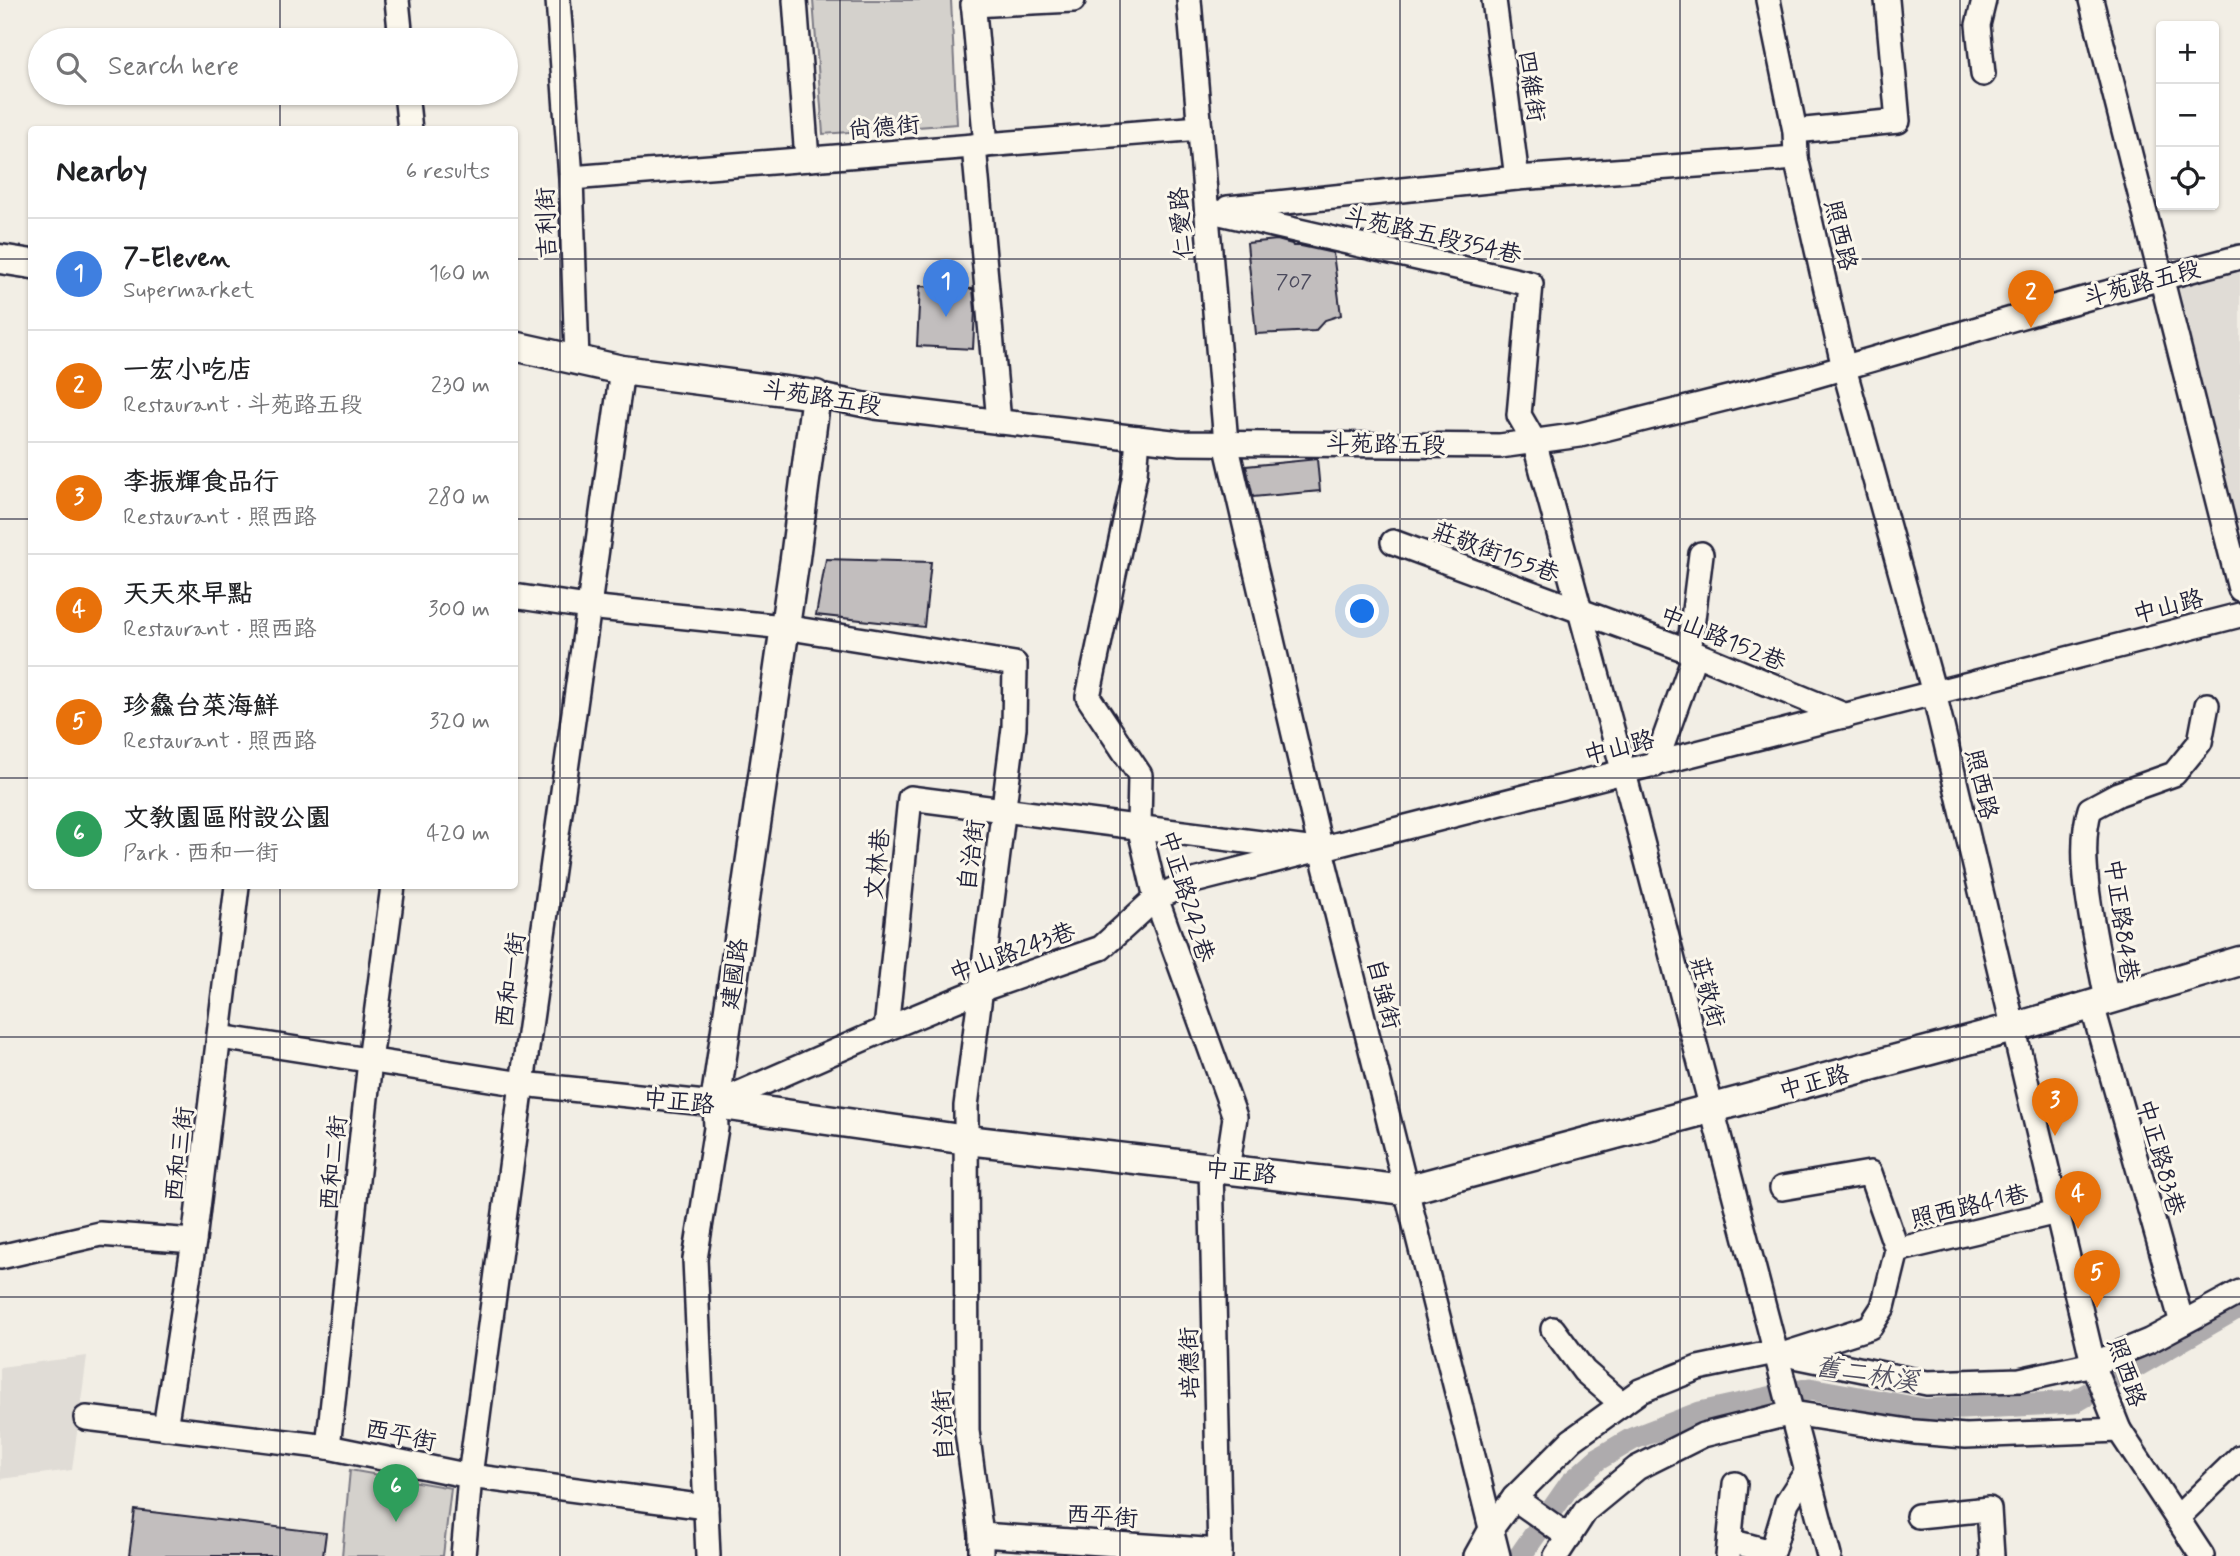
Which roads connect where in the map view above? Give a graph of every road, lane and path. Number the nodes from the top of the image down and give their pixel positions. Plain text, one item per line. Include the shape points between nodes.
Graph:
1 (397, 0) edge
2 (558, 0) edge
3 (795, 0) edge
4 (1073, 0) edge
5 (1189, 0) edge
6 (1493, 0) edge
7 (1768, 0) edge
8 (1887, 0) edge
9 (1984, 0) edge
10 (2091, 0) edge
11 (973, 2) edge
12 (400, 28) edge
13 (1983, 74) dead end
14 (407, 105) edge
15 (410, 126) edge
16 (1200, 128) junction
17 (1795, 131) junction
18 (980, 146) junction
19 (1797, 158) junction
20 (807, 159) junction
21 (571, 178) junction
22 (1517, 178) junction
23 (1207, 210) junction
24 (2240, 257) edge
25 (0, 259) edge
26 (28, 263) edge
27 (2163, 278) junction
28 (518, 347) edge
29 (577, 360) junction
30 (1844, 368) junction
31 (622, 370) junction
32 (816, 395) junction
33 (999, 422) junction
34 (1138, 438) junction
35 (1534, 441) junction
36 (1226, 443) junction
37 (1393, 542) dead end
38 (1701, 554) dead end
39 (2240, 589) edge
40 (518, 597) edge
41 (588, 607) junction
42 (1580, 612) junction
43 (2240, 615) edge
44 (784, 627) junction
45 (1689, 651) junction
46 (1934, 694) junction
47 (2207, 705) dead end
48 (1846, 716) junction
49 (1655, 765) junction
50 (1624, 773) junction
51 (1003, 809) junction
52 (1139, 826) junction
53 (1321, 850) junction
54 (237, 889) edge
55 (393, 889) edge
56 (1156, 898) junction
57 (2240, 961) edge
58 (980, 990) junction
59 (2099, 1003) junction
60 (886, 1028) junction
61 (2013, 1028) junction
62 (220, 1037) junction
63 (370, 1061) junction
64 (522, 1083) junction
65 (715, 1104) junction
66 (1712, 1110) junction
67 (967, 1140) junction
68 (1219, 1169) junction
69 (1782, 1188) dead end
70 (1406, 1190) junction
71 (2057, 1212) junction
72 (194, 1241) junction
73 (1897, 1250) junction
74 (0, 1257) edge
75 (2240, 1292) edge
76 (2182, 1323) junction
77 (1553, 1329) dead end
78 (1780, 1353) junction
79 (2093, 1364) junction
80 (1622, 1404) junction
81 (1792, 1413) junction
82 (86, 1418) dead end
83 (165, 1427) junction
84 (2119, 1430) junction
85 (328, 1447) junction
86 (2240, 1457) edge
87 (1807, 1471) junction
88 (470, 1476) junction
89 (1735, 1484) dead end
90 (1514, 1498) junction
91 (706, 1507) junction
92 (1918, 1516) dead end
93 (2177, 1518) junction
94 (1491, 1529) junction
95 (981, 1545) edge
96 (1563, 1547) edge
97 (1729, 1549) edge
98 (1220, 1553) edge
99 (463, 1556) edge
100 (708, 1556) edge
101 (1476, 1556) edge
102 (1498, 1556) edge
103 (1829, 1556) edge
104 (1992, 1556) edge
105 (2202, 1556) edge

1 - 12 street
2 - 21 street, 吉利街
3 - 20 street
4 - 11 street
5 - 16 street, 仁愛路
6 - 22 street, 四維街
7 - 17 street, 照西路
8 - 17 street via 1898,121
9 - 13 street via 1978,25
10 - 27 street
11 - 18 street
14 - 15 street
16 - 18 street, 尚德街
16 - 23 street, 仁愛路
17 - 19 street, 照西路
18 - 20 street, 尚德街
18 - 33 street
19 - 22 street
19 - 30 street, 照西路
20 - 21 street, 尚德街
21 - 29 street, 吉利街
22 - 23 street
23 - 35 street, 斗苑路五段354巷 via 1531,284 1519,415
23 - 36 street, 仁愛路
24 - 27 street, 斗苑路五段
25 - 26 main road
27 - 30 street, 斗苑路五段
27 - 39 street
28 - 29 main road, 斗苑路五段
29 - 31 main road, 斗苑路五段
30 - 35 street, 斗苑路五段 via 1580,435
30 - 46 street, 照西路
31 - 32 main road, 斗苑路五段
31 - 41 street, 西和一街
32 - 33 street, 斗苑路五段
32 - 44 main road, 建國路
33 - 34 street, 斗苑路五段
34 - 36 street, 斗苑路五段
34 - 52 street, 中正路242巷 via 1135,474 1088,697 1140,775
35 - 36 street, 斗苑路五段 via 1500,446
35 - 42 street, 莊敬街
36 - 53 street, 自強街
37 - 42 street, 莊敬街155巷
38 - 45 street
40 - 41 street, 自治街
41 - 44 street, 自治街
41 - 64 street, 西和一街
42 - 45 street, 中山路152巷
42 - 50 street, 莊敬街
43 - 46 street, 中山路
44 - 51 street, 自治街 via 1015,664 1014,728
44 - 65 main road, 建國路
45 - 48 street, 中山路152巷
45 - 49 street via 1692,662
46 - 48 street, 中山路
46 - 61 street, 照西路
47 - 59 street, 中正路84巷 via 2200,743 2174,774 2090,809 2085,824 2086,884
48 - 49 street, 中山路
49 - 50 street, 中山路
50 - 53 street, 中山路
50 - 66 street, 莊敬街
51 - 52 street, 中山路
51 - 58 street, 自治街
51 - 60 street, 文林巷 via 910,798
52 - 53 street, 中山路
52 - 56 street, 中正路242巷
53 - 56 street, 中山路243巷 via 1190,883
53 - 70 street, 自強街
54 - 62 street, 西和三街
55 - 63 street, 西和二街
56 - 58 street, 中山路243巷 via 1101,948
56 - 68 street, 中正路242巷 via 1236,1117
57 - 59 main road, 中正路
58 - 60 street, 中山路243巷
58 - 67 street, 自治街 via 965,1107
59 - 61 main road, 中正路
59 - 76 street, 中正路83巷
60 - 65 street, 中山路243巷
61 - 66 main road, 中正路
61 - 71 street, 照西路
62 - 63 street, 中正路
62 - 72 street, 西和三街
63 - 64 street, 中正路
63 - 85 street, 西和二街
64 - 65 street, 中正路
64 - 88 street, 西和一街
65 - 67 main road, 中正路
65 - 91 street, 建國路 via 716,1128 695,1259
66 - 70 main road, 中正路
66 - 78 street, 莊敬街
67 - 68 main road, 中正路
67 - 95 street, 自治街 via 967,1432
68 - 70 main road, 中正路
68 - 98 street, 培德街
69 - 73 street, 照西路41巷 via 1870,1173
70 - 94 street, 自強街
71 - 73 street, 照西路41巷
71 - 79 street, 照西路
72 - 74 street via 100,1234
72 - 83 street, 西和三街
73 - 78 street via 1883,1307 1870,1327
75 - 76 street
76 - 79 street
77 - 80 street via 1584,1371
78 - 79 street via 1927,1383 2020,1380
78 - 80 street via 1698,1368 1640,1391
78 - 81 street, 莊敬街
79 - 84 street, 照西路
80 - 90 street via 1572,1440
81 - 84 street via 1966,1436
81 - 87 street, 莊敬街
81 - 96 street via 1703,1435 1637,1468 1586,1510
82 - 83 street, 西平街
83 - 85 street, 西平街
84 - 93 street, 照西路
85 - 88 street, 西平街
86 - 93 street
87 - 97 street via 1787,1502 1772,1552
87 - 103 street, 莊敬街
88 - 91 street, 西平街
88 - 99 street, 西和一街
89 - 97 street
90 - 94 street
90 - 96 street
91 - 100 street, 建國路
92 - 104 street via 1989,1509
93 - 105 street, 照西路
94 - 101 street
94 - 102 street, 自強街
95 - 98 street, 西平街

